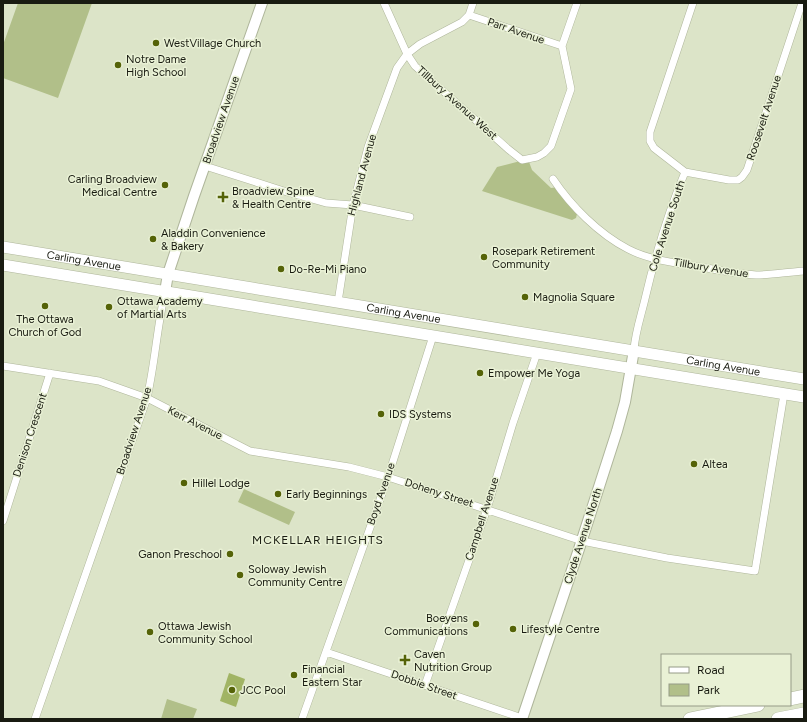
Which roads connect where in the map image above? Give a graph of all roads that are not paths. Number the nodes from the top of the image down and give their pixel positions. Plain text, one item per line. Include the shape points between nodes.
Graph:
1 (262, 3) edge
2 (384, 3) edge
3 (473, 3) edge
4 (577, 3) edge
5 (693, 3) edge
6 (802, 3) edge
7 (469, 15) junction
8 (562, 46) junction
9 (407, 54) junction
10 (205, 166) junction
11 (685, 172) junction
12 (553, 179) dead end
13 (353, 205) junction
14 (410, 217) dead end
15 (3, 247) edge
16 (655, 258) junction
17 (3, 265) edge
18 (804, 270) edge
19 (168, 274) junction
20 (165, 292) junction
21 (338, 302) junction
22 (433, 336) junction
23 (634, 350) junction
24 (537, 353) junction
25 (3, 366) edge
26 (631, 369) junction
27 (50, 373) junction
28 (804, 379) edge
29 (784, 394) junction
30 (804, 397) edge
31 (146, 398) junction
32 (388, 477) junction
33 (487, 509) junction
34 (3, 521) edge
35 (582, 541) junction
36 (326, 652) junction
37 (425, 685) junction
38 (804, 696) edge
39 (791, 698) edge
40 (753, 706) edge
41 (804, 714) edge
42 (35, 719) edge
43 (302, 719) edge
44 (522, 719) edge
45 (690, 719) edge
46 (778, 719) edge

1 - 10 street, Broadview Avenue
2 - 9 street, Tillbury Avenue West
3 - 7 street
4 - 8 street
5 - 11 street, Cole Avenue South via 650,132 650,141 654,148
6 - 11 street, Roosevelt Avenue via 747,170 738,180
7 - 8 street, Parr Avenue
7 - 9 street via 462,22 420,44
8 - 9 street, Tillbury Avenue West via 571,89 551,146 537,157 522,160 415,66
9 - 13 street, Highland Avenue via 397,68 368,147
10 - 13 street via 326,203
10 - 19 street, Broadview Avenue
11 - 16 street, Cole Avenue South
12 - 16 street, Tillbury Avenue via 567,199 602,231 629,250
13 - 14 street
13 - 21 street, Highland Avenue
15 - 19 main road, Carling Avenue
16 - 18 street, Tillbury Avenue via 756,275
16 - 23 street, Cole Avenue South
17 - 20 main road, Carling Avenue
19 - 20 street, Broadview Avenue
19 - 21 main road, Carling Avenue
20 - 22 main road, Carling Avenue
20 - 31 street, Broadview Avenue
21 - 23 main road, Carling Avenue
22 - 24 main road, Carling Avenue
22 - 32 street, Boyd Avenue
23 - 26 street, Clyde Avenue North
23 - 28 main road, Carling Avenue
24 - 26 main road, Carling Avenue
24 - 33 street, Campbell Avenue
25 - 27 street, Kerr Avenue
26 - 29 main road, Carling Avenue
26 - 35 street, Clyde Avenue North via 617,431
27 - 31 street, Kerr Avenue via 99,381
27 - 34 street, Denison Crescent
29 - 30 main road, Carling Avenue
29 - 35 street, Doheny Street via 755,571
31 - 32 street, Kerr Avenue via 250,451 349,467
31 - 42 street, Broadview Avenue
32 - 33 street, Doheny Street
32 - 36 street, Boyd Avenue
33 - 35 street, Doheny Street
33 - 37 street, Campbell Avenue
35 - 44 street, Clyde Avenue North
36 - 37 street, Dobbie Street
36 - 43 street, Boyd Avenue
37 - 44 street, Dobbie Street
38 - 39 highway
40 - 45 highway
41 - 46 highway

